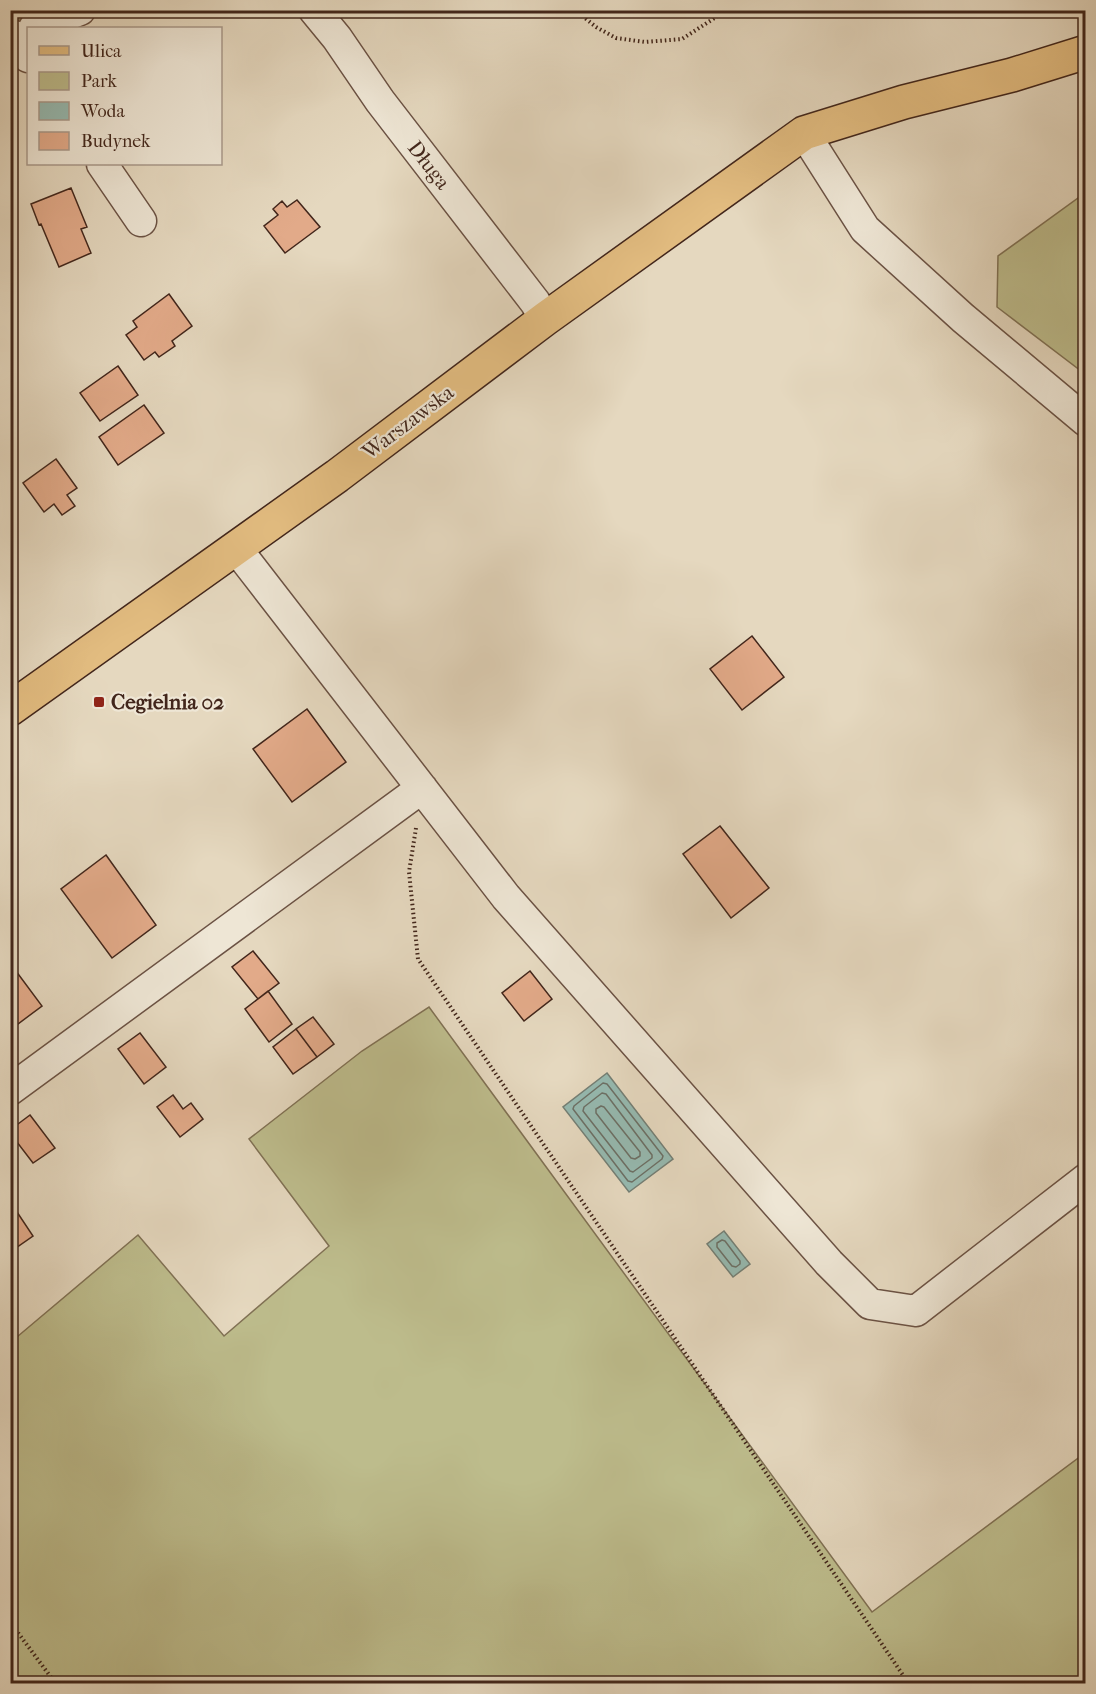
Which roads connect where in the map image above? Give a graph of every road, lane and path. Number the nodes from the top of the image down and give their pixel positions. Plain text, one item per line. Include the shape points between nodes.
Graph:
1 (80, 10) edge
2 (314, 10) edge
3 (575, 10) edge
4 (727, 10) edge
5 (45, 27) edge
6 (1086, 52) edge
7 (804, 133) junction
8 (103, 165) edge
9 (141, 221) dead end
10 (545, 318) junction
11 (1086, 421) edge
12 (236, 548) junction
13 (10, 709) edge
14 (422, 788) junction
15 (10, 1090) edge
16 (1086, 1179) edge
17 (10, 1622) edge
18 (56, 1683) edge
19 (909, 1683) edge

1 - 5 street
2 - 10 street, Długa
3 - 4 path via 616,38 645,42 682,39
6 - 7 main road, Warszawska
7 - 10 main road, Warszawska
7 - 11 street via 865,229
8 - 9 street
10 - 12 main road, Warszawska
12 - 13 main road, Warszawska
12 - 14 street
14 - 15 street
14 - 16 street via 514,906 821,1254 870,1304 916,1311
14 - 19 path via 409,872 418,959
17 - 18 path

